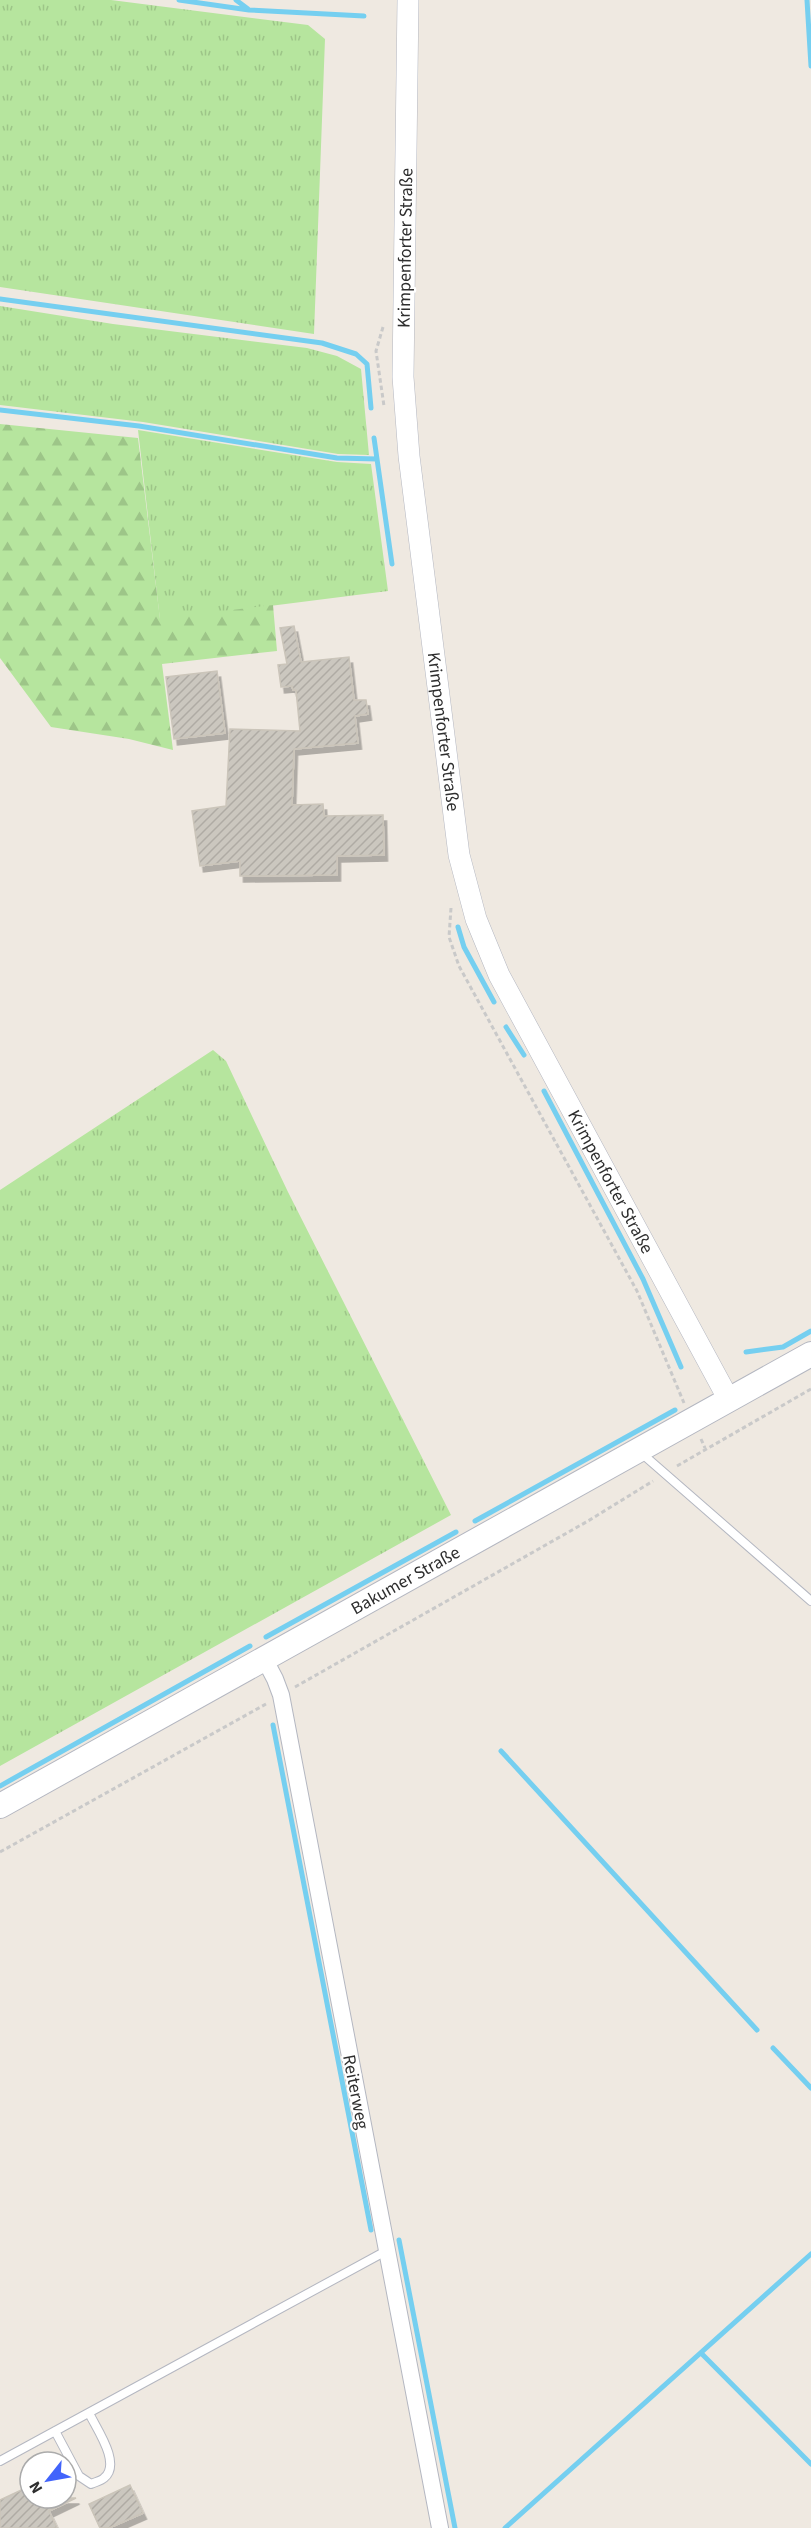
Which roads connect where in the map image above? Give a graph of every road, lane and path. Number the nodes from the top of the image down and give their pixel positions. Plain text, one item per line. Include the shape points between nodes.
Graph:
1 (408, 0) edge
2 (459, 966) dead end
3 (811, 1354) edge
4 (811, 1389) edge
5 (729, 1400) junction
6 (692, 1422) junction
7 (705, 1448) junction
8 (639, 1451) junction
9 (665, 1473) junction
10 (811, 1601) edge
11 (264, 1659) junction
12 (281, 1695) junction
13 (0, 1806) edge
14 (0, 1852) edge
15 (386, 2251) junction
16 (89, 2413) junction
17 (55, 2431) junction
18 (0, 2461) edge
19 (440, 2528) edge

1 - 5 street, Krimpenforter Straße via 403,377 408,456 459,855 476,920 499,975
2 - 6 path via 637,1291
3 - 5 main road, Bakumer Straße
4 - 7 path
5 - 6 main road, Bakumer Straße
6 - 7 path
6 - 8 main road, Bakumer Straße
7 - 9 path
8 - 9 lane
8 - 11 main road, Bakumer Straße
9 - 10 lane
9 - 12 path via 588,1521
11 - 12 street, Reiterweg
11 - 13 main road, Bakumer Straße
12 - 14 path
12 - 15 street, Reiterweg
15 - 16 lane
15 - 19 street, Reiterweg
16 - 17 lane
16 - 17 lane via 109,2452 111,2466 105,2478 91,2484 79,2476
17 - 18 lane

